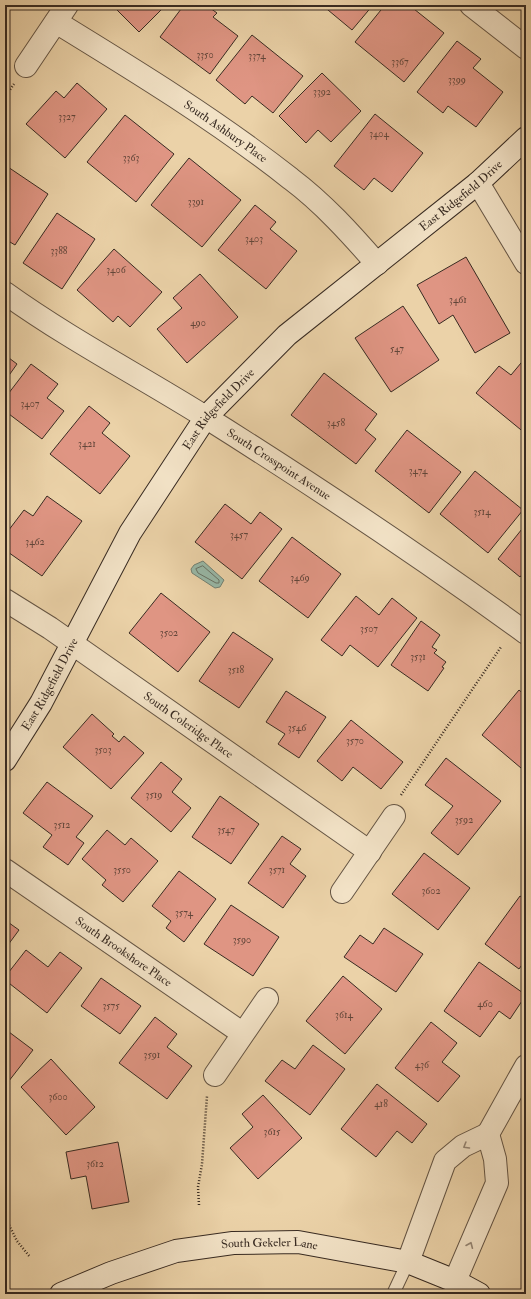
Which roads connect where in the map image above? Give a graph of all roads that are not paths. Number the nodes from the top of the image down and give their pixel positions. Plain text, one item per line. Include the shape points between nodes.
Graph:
1 (471, 5) edge
2 (62, 13) edge
3 (526, 48) edge
4 (22, 72) road end
5 (526, 138) edge
6 (478, 183) junction
7 (526, 263) edge
8 (377, 264) junction
9 (5, 293) edge
10 (206, 417) junction
11 (5, 600) edge
12 (526, 633) edge
13 (74, 644) junction
14 (5, 760) edge
15 (397, 806) road end
16 (370, 852) junction
17 (5, 870) edge
18 (342, 892) dead end
19 (267, 999) dead end
20 (242, 1033) junction
21 (524, 1075) edge
22 (211, 1084) road end
23 (488, 1134) junction
24 (408, 1262) junction
25 (453, 1288) edge
26 (61, 1294) edge
27 (393, 1294) edge
28 (479, 1294) edge

1 - 3 street
2 - 4 street, South Ashbury Place
2 - 8 street, South Ashbury Place via 292,179 344,226
5 - 6 street, East Ridgefield Drive
6 - 7 street
6 - 8 street, East Ridgefield Drive
8 - 10 street, East Ridgefield Drive via 287,335
9 - 10 street, South Crosspoint Avenue via 43,320
10 - 12 street, South Crosspoint Avenue via 386,535
10 - 13 street, East Ridgefield Drive via 130,533
11 - 13 street, South Coleridge Place
13 - 14 street, East Ridgefield Drive
13 - 16 street, South Coleridge Place
15 - 16 street
16 - 18 street
17 - 20 street, South Brookshore Place
19 - 20 street
20 - 22 street
21 - 23 street
23 -> 24 street via 463,1146 445,1161
25 -> 23 street via 497,1182 495,1158
24 - 25 street, South Gekeler Lane
24 - 26 street, South Gekeler Lane via 298,1242 233,1244 176,1251 111,1273
24 - 27 lane
25 - 28 street, South Gekeler Lane

